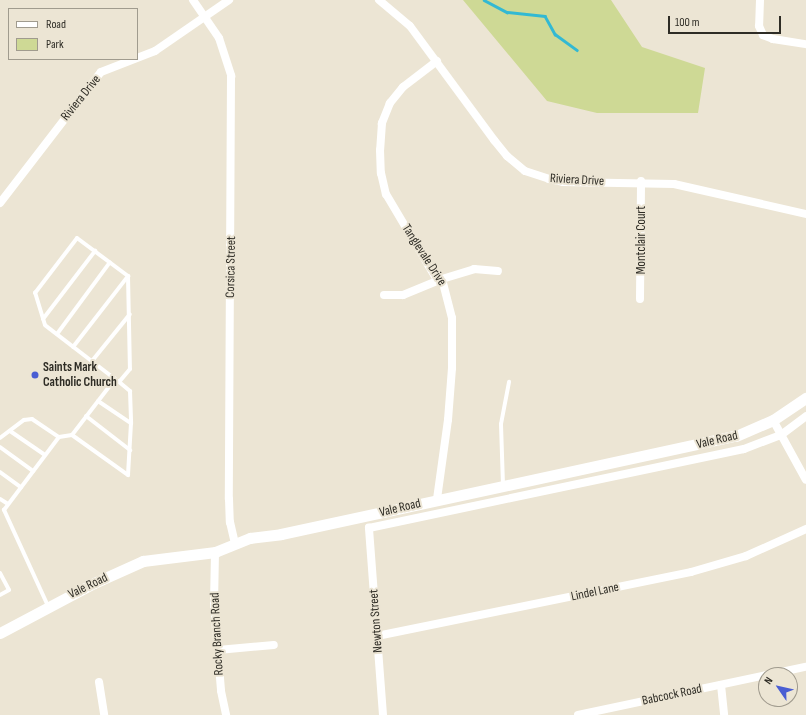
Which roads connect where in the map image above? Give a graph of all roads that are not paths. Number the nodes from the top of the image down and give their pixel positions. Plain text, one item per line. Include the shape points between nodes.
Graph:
1 (193, 0) edge
2 (229, 0) edge
3 (379, 0) edge
4 (760, 0) edge
5 (205, 17) junction
6 (806, 44) edge
7 (138, 58) edge
8 (132, 60) edge
9 (437, 61) junction
10 (641, 181) junction
11 (0, 203) edge
12 (806, 214) edge
13 (95, 251) junction
14 (110, 262) junction
15 (498, 271) dead end
16 (128, 276) junction
17 (440, 280) junction
18 (384, 295) dead end
19 (640, 299) dead end
20 (130, 314) junction
21 (43, 319) junction
22 (57, 334) junction
23 (74, 347) junction
24 (92, 361) junction
25 (115, 379) junction
26 (119, 382) junction
27 (509, 382) dead end
28 (806, 398) edge
29 (98, 401) junction
30 (86, 416) junction
31 (806, 416) edge
32 (773, 420) junction
33 (132, 424) junction
34 (10, 431) junction
35 (781, 434) junction
36 (72, 435) junction
37 (59, 437) junction
38 (0, 438) edge
39 (0, 447) edge
40 (130, 450) junction
41 (45, 455) junction
42 (33, 471) junction
43 (0, 472) edge
44 (806, 480) edge
45 (504, 486) junction
46 (21, 487) junction
47 (0, 499) edge
48 (437, 500) junction
49 (8, 504) junction
50 (373, 514) junction
51 (360, 517) junction
52 (369, 528) junction
53 (806, 528) edge
54 (235, 543) junction
55 (215, 552) junction
56 (0, 573) edge
57 (0, 595) edge
58 (48, 606) junction
59 (0, 633) edge
60 (377, 636) junction
61 (274, 645) dead end
62 (218, 650) junction
63 (758, 677) edge
64 (99, 682) dead end
65 (721, 685) junction
66 (104, 715) edge
67 (226, 715) edge
68 (383, 715) edge
69 (578, 715) edge
70 (724, 715) edge

1 - 5 street, Corsica Street
2 - 5 street, Riviera Drive
3 - 9 street, Riviera Drive via 410,26
4 - 6 street via 760,31 767,38
5 - 7 street, Riviera Drive via 155,51
5 - 54 street, Corsica Street via 225,50 232,76 229,499 230,522
8 - 11 street, Riviera Drive via 101,72
9 - 10 street, Riviera Drive via 494,140 507,156 525,170 542,178 563,182
9 - 17 street, Tanglevale Drive via 403,87 390,103 382,123 380,150 386,194
10 - 12 street, Riviera Drive via 674,184
10 - 19 street, Montclair Court
13 - 14 lane
13 - 21 lane
13 - 21 lane via 77,238 35,293
14 - 16 lane
14 - 22 lane
15 - 17 street via 474,269
16 - 20 lane
16 - 23 lane
17 - 18 street via 403,295
17 - 48 street, Tanglevale Drive via 452,318 452,368
20 - 24 lane
20 - 26 lane via 130,369
21 - 22 lane via 45,325
22 - 23 lane
23 - 24 lane
24 - 25 lane
25 - 26 lane
25 - 29 lane
26 - 33 lane via 130,391
27 - 45 lane via 501,424
28 - 32 main road, Vale Road
29 - 30 lane
29 - 33 lane
30 - 36 lane
30 - 40 lane
31 - 35 street
32 - 35 street
32 - 45 main road, Vale Road via 736,436
33 - 40 lane
34 - 37 lane via 24,420 32,419
34 - 38 lane
34 - 41 lane
35 - 44 street
35 - 52 street via 744,449
36 - 37 lane
36 - 40 lane via 128,475
37 - 41 lane
39 - 42 lane
41 - 42 lane
42 - 46 lane
43 - 46 lane
45 - 48 main road, Vale Road
46 - 49 lane
47 - 49 lane
48 - 50 main road, Vale Road
49 - 58 lane via 4,510 6,518
50 - 51 main road, Vale Road
50 - 52 street, Newton Street
51 - 52 street
51 - 54 main road, Vale Road
52 - 60 street, Newton Street
53 - 60 street, Lindel Lane via 765,548 704,569
54 - 55 main road, Vale Road
55 - 58 main road, Vale Road via 143,561
55 - 62 street, Rocky Branch Road via 214,605
56 - 57 lane via 9,590
58 - 59 main road, Vale Road
60 - 68 street, Newton Street
61 - 62 street
62 - 67 street, Rocky Branch Road via 220,691
63 - 65 street, Babcock Road
64 - 66 street
65 - 69 street, Babcock Road
65 - 70 street

